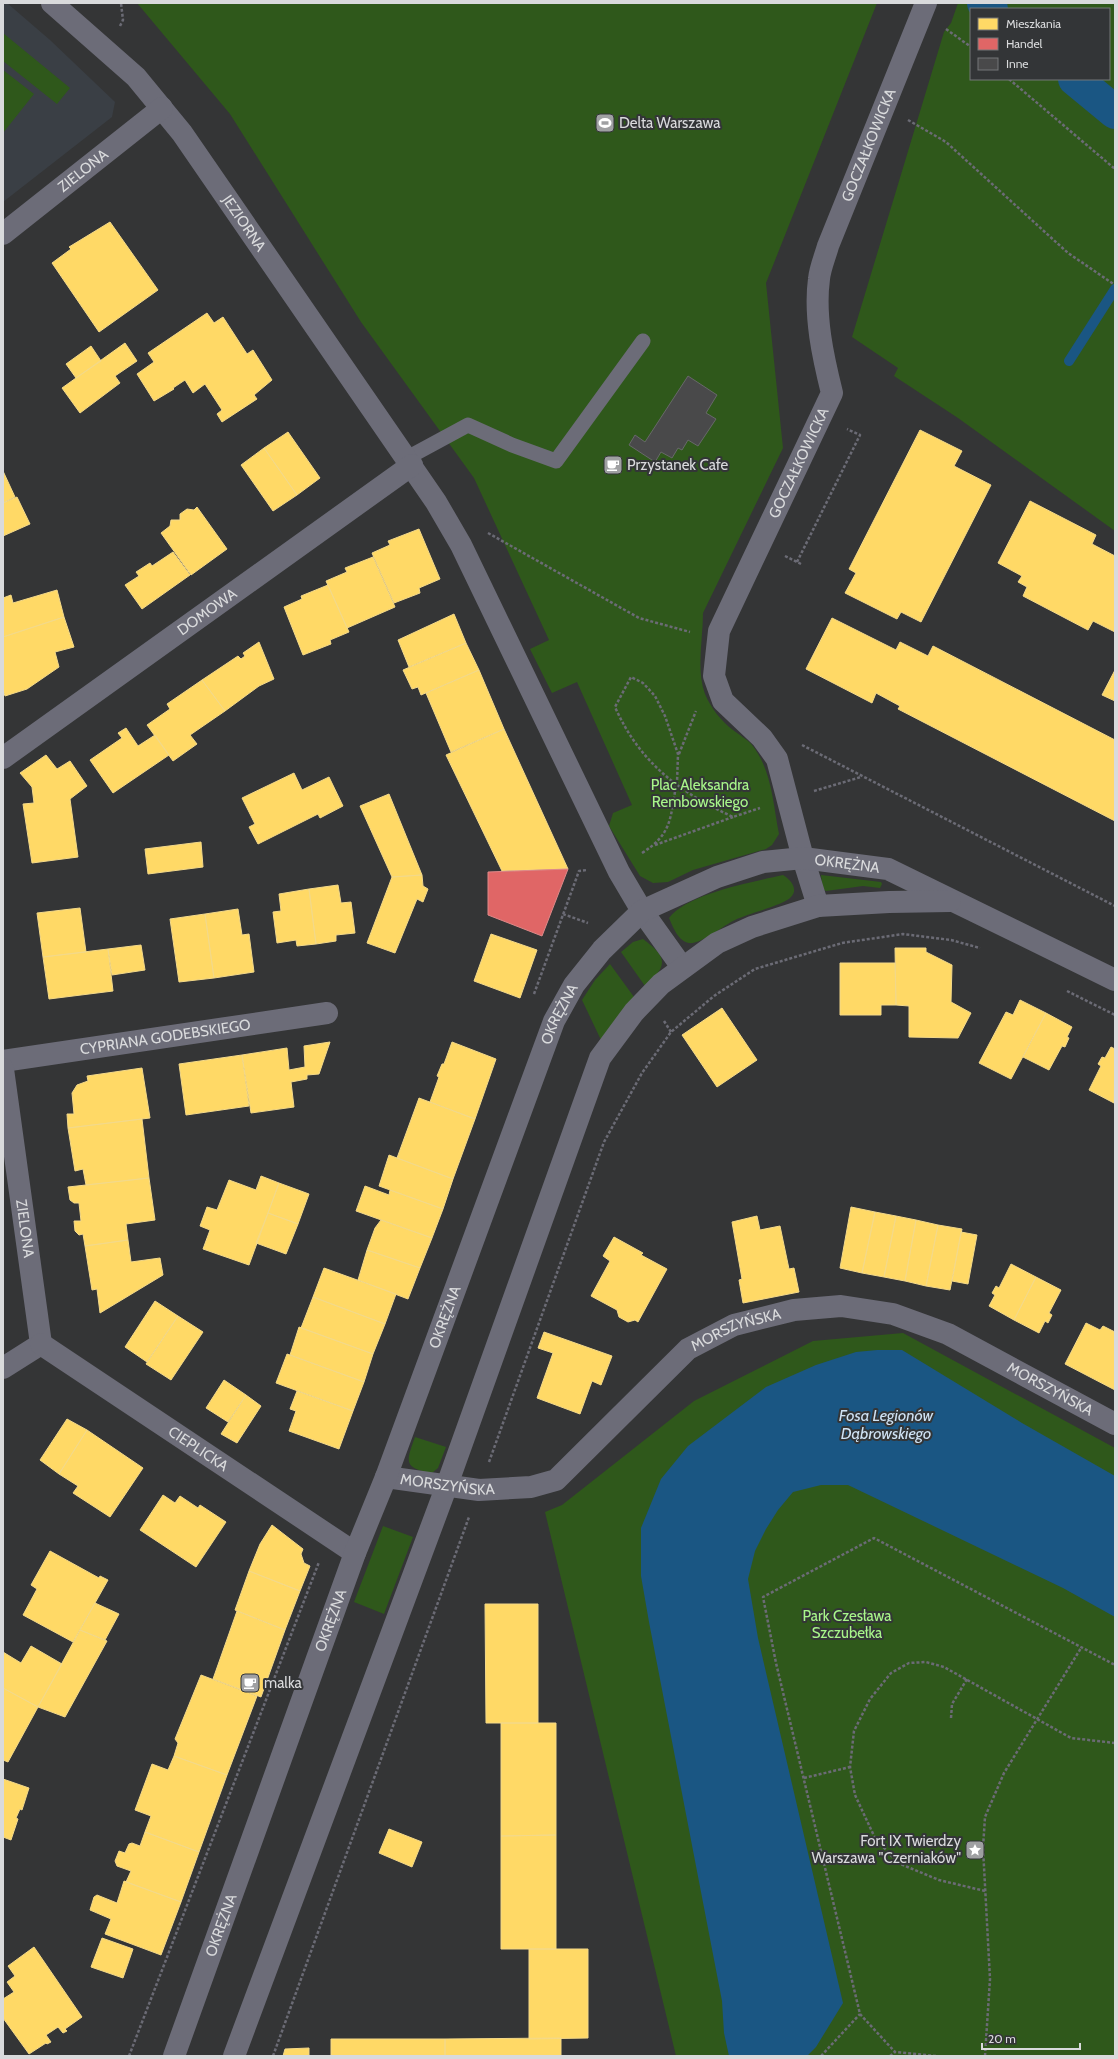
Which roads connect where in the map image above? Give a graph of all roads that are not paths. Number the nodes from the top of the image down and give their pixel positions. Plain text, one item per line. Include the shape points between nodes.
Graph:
1 (52, 3) edge
2 (926, 3) edge
3 (162, 108) junction
4 (3, 234) edge
5 (643, 341) dead end
6 (409, 462) junction
7 (3, 758) edge
8 (803, 858) junction
9 (954, 901) junction
10 (818, 906) junction
11 (642, 911) junction
12 (682, 968) junction
13 (1115, 980) edge
14 (327, 1013) dead end
15 (3, 1071) edge
16 (40, 1344) junction
17 (3, 1368) edge
18 (1115, 1424) edge
19 (386, 1477) junction
20 (447, 1485) junction
21 (356, 1553) junction
22 (174, 2056) edge
23 (234, 2056) edge

1 - 3 street, JEZIORNA via 136,76
2 - 8 street, GOCZAŁKOWICKA via 828,246 819,279 823,355 832,392 717,639 714,676 723,701 762,738 777,759
3 - 4 street, ZIELONA
3 - 6 street, JEZIORNA via 182,133
5 - 6 lane via 556,461 468,425
6 - 7 street, DOMOWA
6 - 11 street via 461,545 616,868
8 - 9 street, OKRĘŻNA via 888,869
8 - 10 street, GOCZAŁKOWICKA
8 - 11 street, OKRĘŻNA via 763,862 717,877
9 - 10 street, OKRĘŻNA
9 - 13 street, OKRĘŻNA
10 - 12 street, OKRĘŻNA via 752,927 724,939
11 - 12 street
11 - 19 street, OKRĘŻNA via 602,950 574,985 554,1021
12 - 20 street, OKRĘŻNA via 661,984 634,1012 600,1058
14 - 15 street, CYPRIANA GODEBSKIEGO
15 - 16 street, ZIELONA
16 - 17 street
16 - 21 street, CIEPLICKA
18 - 20 street, MORSZYŃSKA via 948,1334 893,1314 841,1306 794,1310 734,1325 688,1349 556,1480 531,1487 478,1490
19 - 20 street, MORSZYŃSKA
19 - 21 street, OKRĘŻNA
20 - 23 street, OKRĘŻNA
21 - 22 street, OKRĘŻNA

